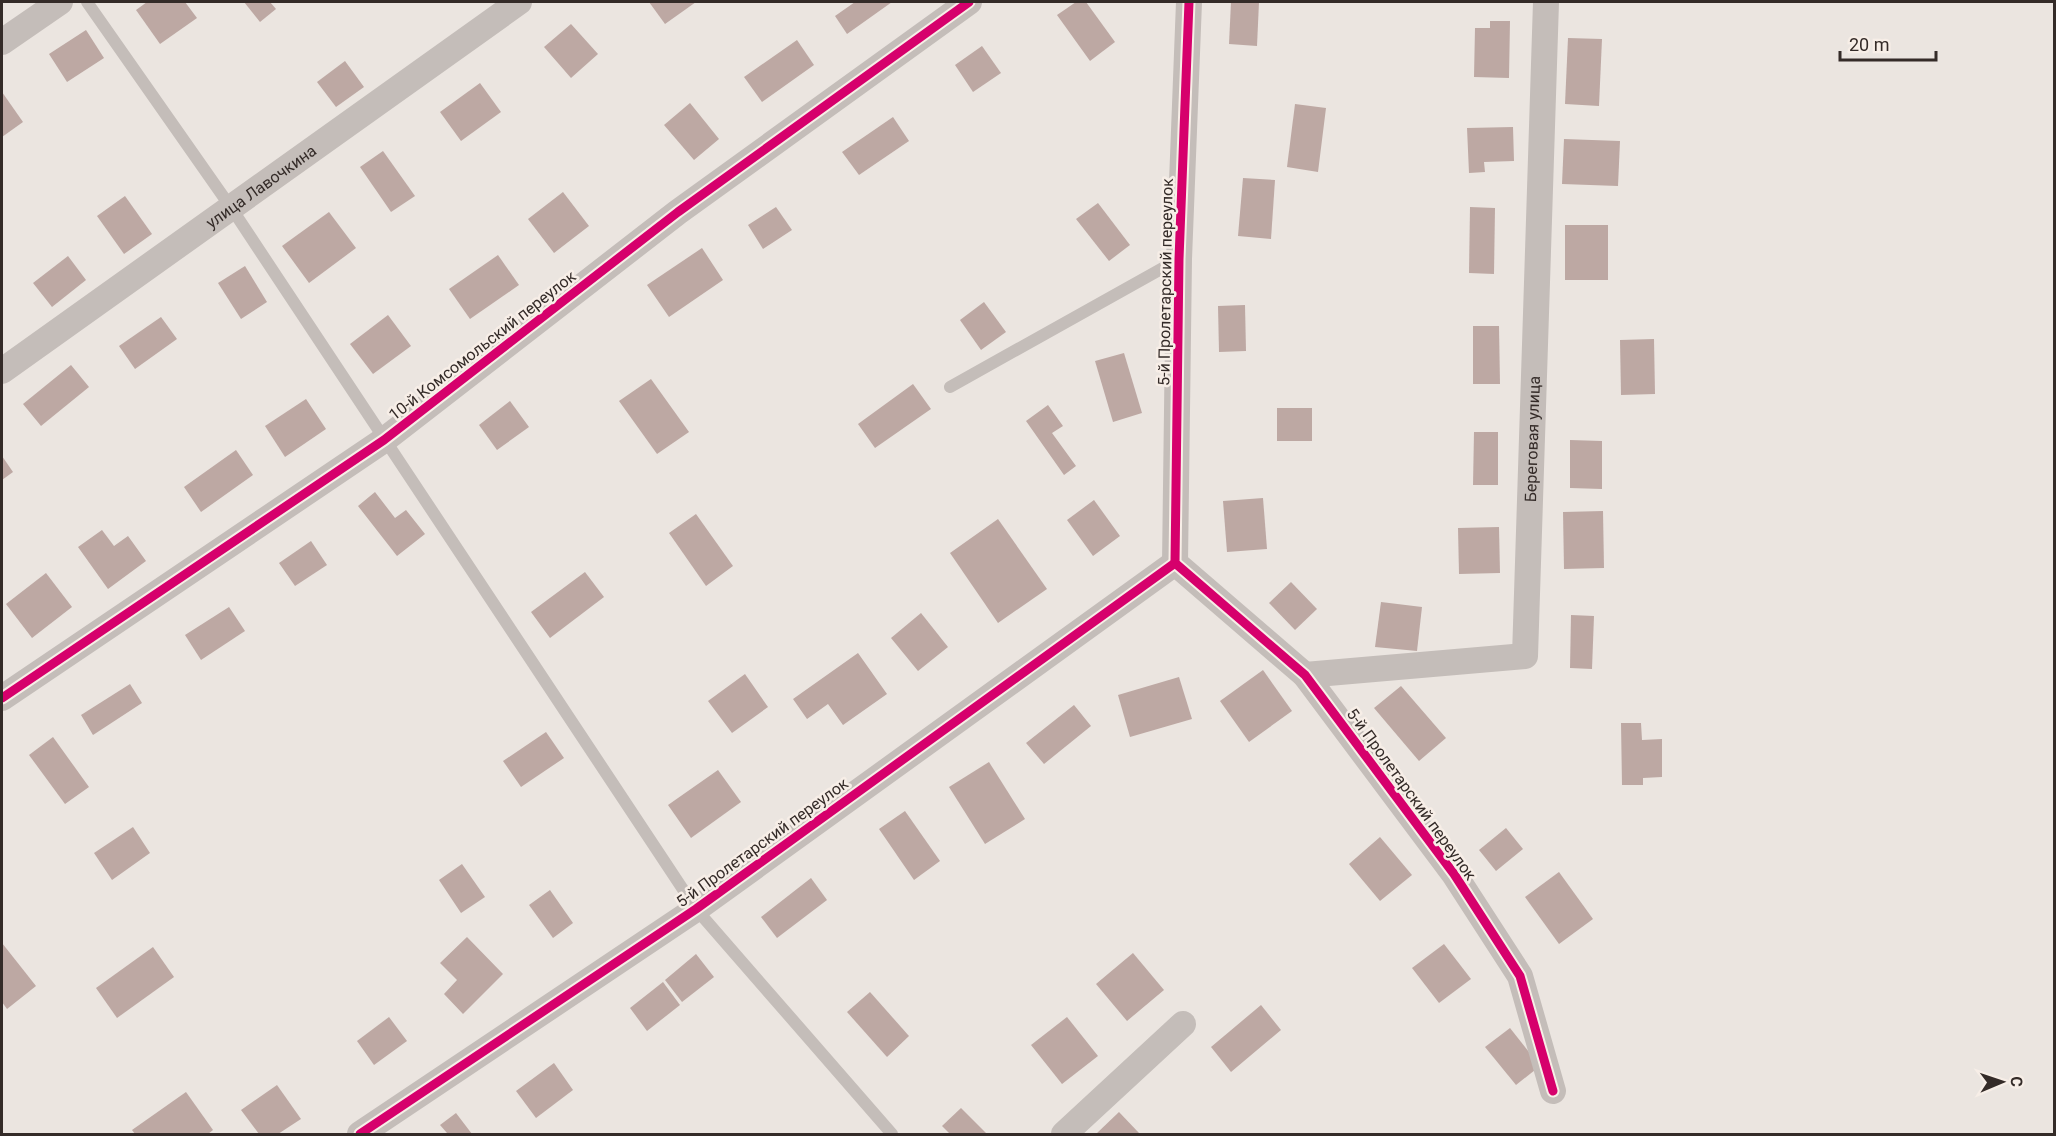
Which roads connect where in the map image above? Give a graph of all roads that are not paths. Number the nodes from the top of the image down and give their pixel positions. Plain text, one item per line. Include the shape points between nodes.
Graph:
1 (60, 2) edge
2 (87, 2) edge
3 (519, 2) edge
4 (969, 2) edge
5 (1189, 2) edge
6 (1546, 2) edge
7 (2, 42) edge
8 (232, 209) junction
9 (1179, 259) junction
10 (2, 371) edge
11 (950, 387) dead end
12 (384, 440) junction
13 (1175, 563) junction
14 (1305, 675) junction
15 (2, 698) edge
16 (696, 909) junction
17 (1183, 1024) dead end
18 (1553, 1092) dead end
19 (360, 1134) edge
20 (892, 1134) edge
21 (1064, 1134) edge

1 - 7 street
2 - 8 lane
3 - 8 street, улица Лавочкина
4 - 12 street, 10-й Комсомольский переулок via 678,212
5 - 9 street, 5-й Пролетарский переулок
6 - 14 street, Береговая улица via 1525,656
8 - 10 street, улица Лавочкина
8 - 12 lane
9 - 11 lane
9 - 13 street, 5-й Пролетарский переулок
12 - 15 street, 10-й Комсомольский переулок
12 - 16 lane
13 - 14 street, 5-й Пролетарский переулок
13 - 16 street, 5-й Пролетарский переулок
14 - 18 street, 5-й Пролетарский переулок via 1454,874 1520,976
16 - 19 street, 5-й Пролетарский переулок
16 - 20 lane
17 - 21 street

